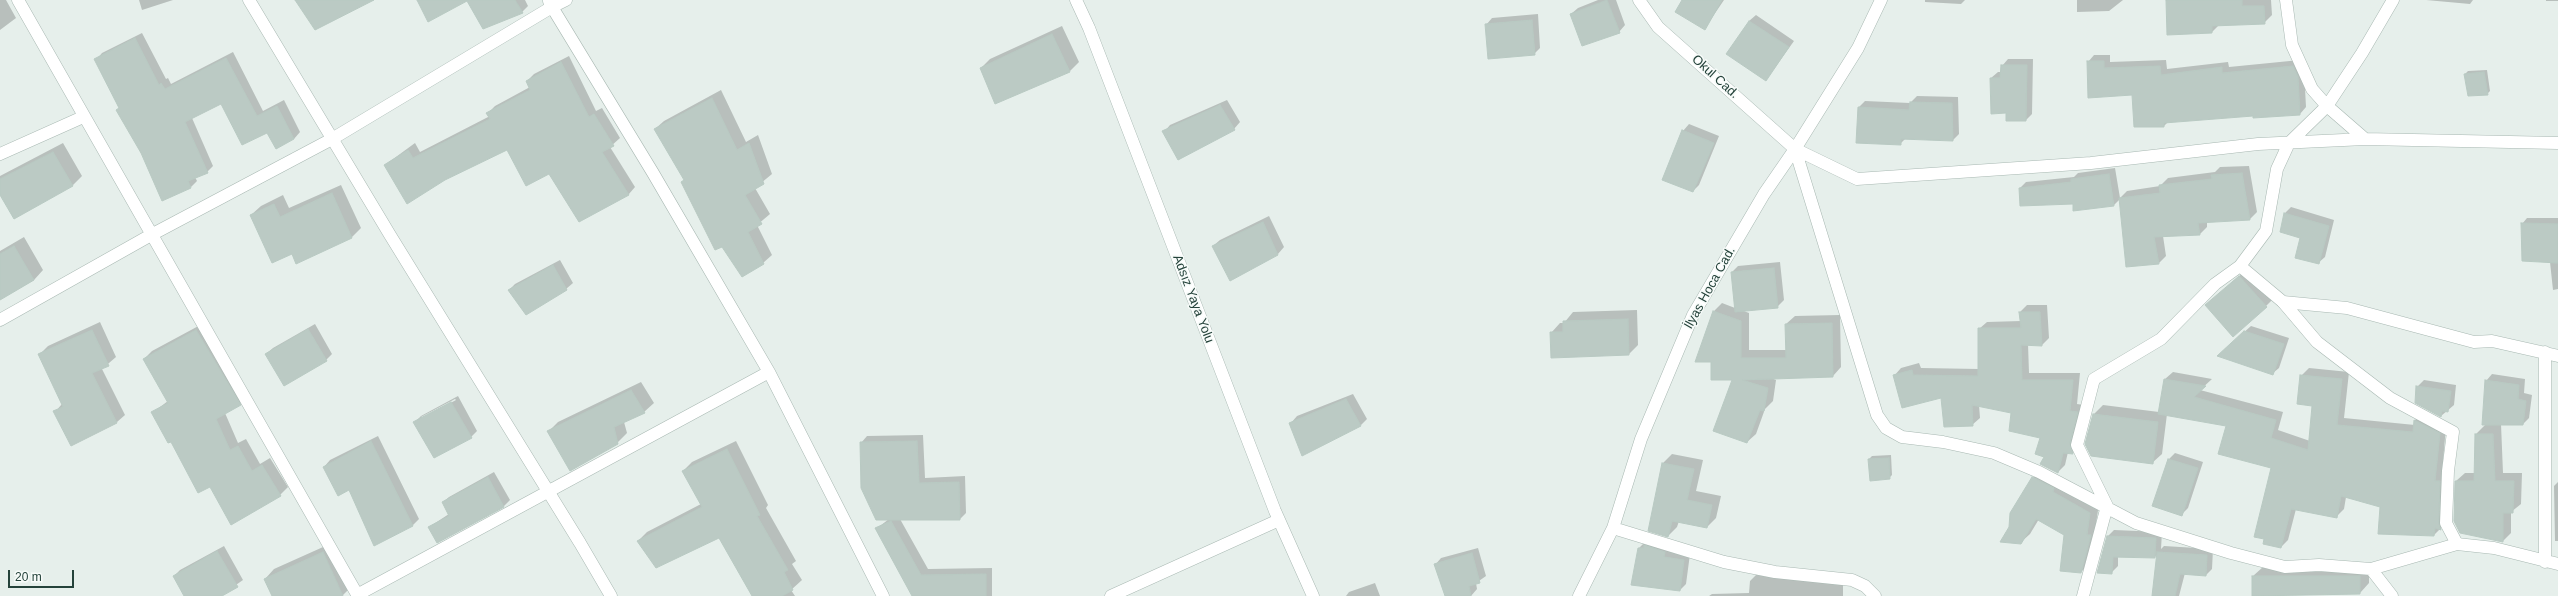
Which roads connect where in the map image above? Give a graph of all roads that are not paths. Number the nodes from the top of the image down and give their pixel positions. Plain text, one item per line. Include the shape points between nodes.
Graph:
1 (18, 0) edge
2 (249, 0) edge
3 (566, 0) edge
4 (1076, 0) edge
5 (1639, 0) edge
6 (1881, 0) edge
7 (2286, 0) edge
8 (2393, 0) edge
9 (550, 4) edge
10 (2327, 106) junction
11 (83, 116) junction
12 (332, 139) junction
13 (2365, 139) junction
14 (2289, 143) junction
15 (2558, 143) edge
16 (1795, 149) junction
17 (0, 154) edge
18 (150, 235) junction
19 (2240, 266) junction
20 (2283, 302) junction
21 (0, 320) edge
22 (2545, 352) junction
23 (2558, 356) edge
24 (769, 372) junction
25 (548, 492) junction
26 (2107, 506) junction
27 (1279, 520) junction
28 (1612, 528) junction
29 (2457, 544) junction
30 (2545, 562) junction
31 (2558, 564) edge
32 (2371, 569) junction
33 (356, 596) edge
34 (611, 596) edge
35 (883, 596) edge
36 (1111, 596) edge
37 (1313, 596) edge
38 (1579, 596) edge
39 (1875, 596) edge
40 (2083, 596) edge
41 (2392, 596) edge

1 - 11 street
2 - 12 street
3 - 9 street
4 - 27 street, Adsız Yaya Yolu via 1090,28
5 - 16 street, Okul Cad. via 1658,27
6 - 16 street, İlyas Hoca Cad. via 1858,48
7 - 10 street via 2292,45 2312,88
8 - 10 street
9 - 12 street
9 - 24 street via 653,172
10 - 13 street
10 - 14 street
11 - 17 street
11 - 18 street
12 - 18 street
12 - 25 street
13 - 14 street, Okul Cad.
13 - 15 street, Okul Cad.
14 - 16 street, Okul Cad. via 2091,163 1857,179
14 - 19 street via 2277,169 2266,231
16 - 26 street via 1877,415 1886,428 1902,437 1943,442 1994,454 2039,472
16 - 28 street, İlyas Hoca Cad. via 1764,194 1693,315 1640,439
18 - 21 street
18 - 33 street
19 - 20 street
19 - 26 street via 2215,284 2161,339 2094,379 2077,446
20 - 22 street via 2347,308 2474,342 2492,341
20 - 29 street via 2317,342 2390,398 2453,432 2446,522
22 - 23 street
22 - 30 street
24 - 25 street
24 - 35 street
25 - 33 street
25 - 34 street
26 - 32 street via 2136,522 2277,565
26 - 40 street
27 - 36 street
27 - 37 street, Adsız Yaya Yolu
28 - 38 street, İlyas Hoca Cad.
28 - 39 street via 1724,562 1775,572 1852,580
29 - 30 street via 2494,548
29 - 32 street
30 - 31 street
32 - 41 street

